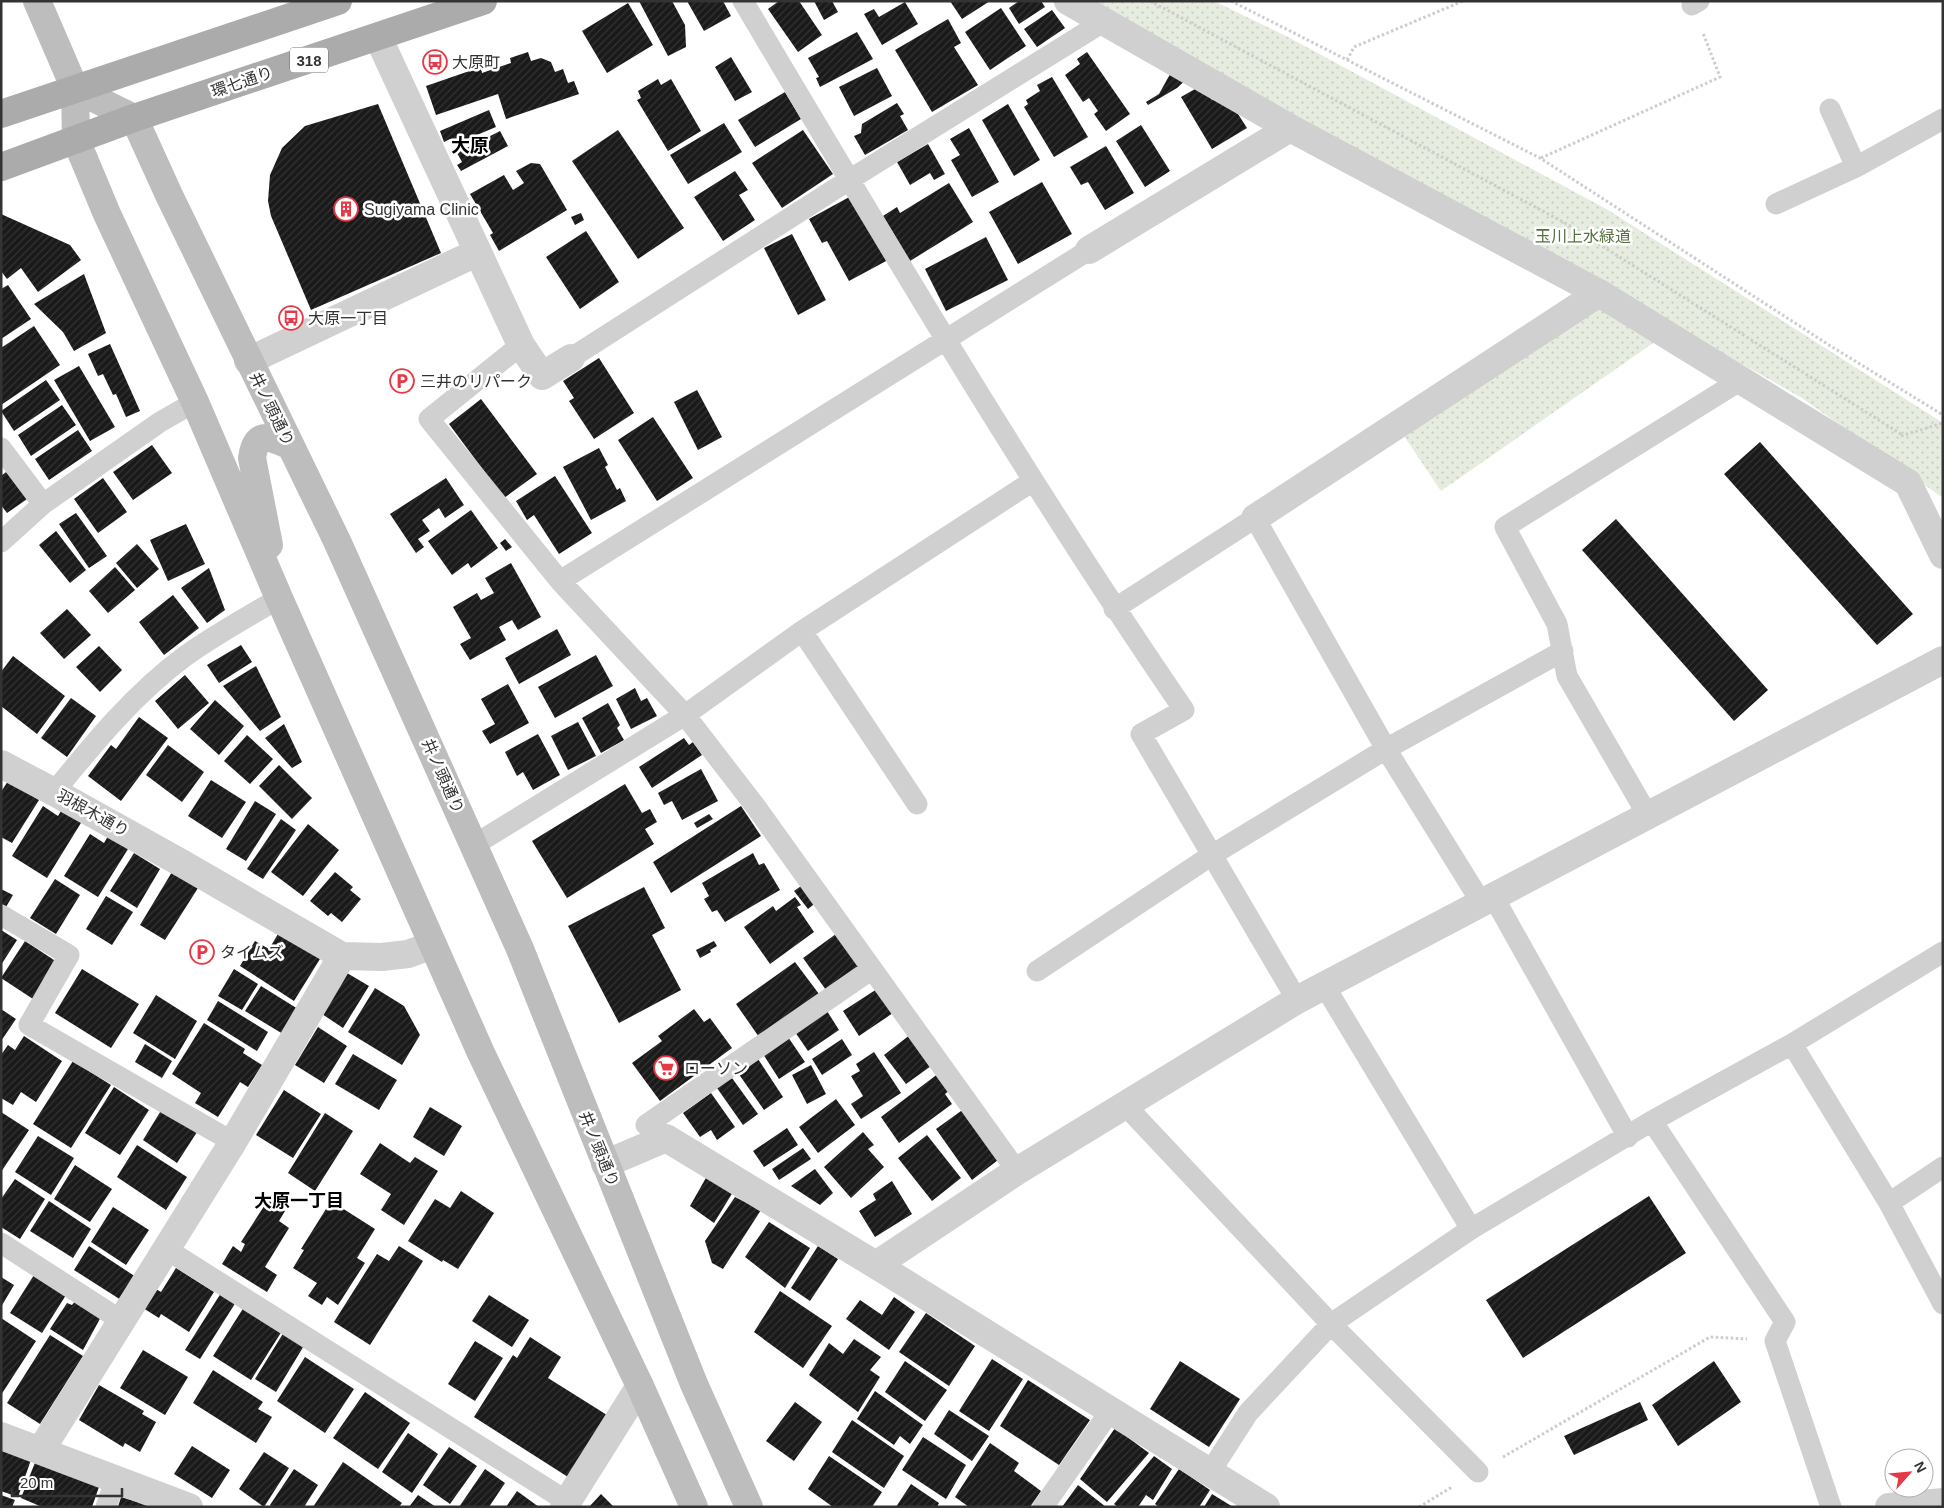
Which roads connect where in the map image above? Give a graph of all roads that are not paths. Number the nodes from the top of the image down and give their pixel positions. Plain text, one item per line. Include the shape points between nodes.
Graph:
1 (37, 1) edge
2 (338, 1) edge
3 (483, 1) edge
4 (742, 1) edge
5 (1068, 1) edge
6 (1103, 22) junction
7 (378, 36) junction
8 (75, 89) junction
9 (1830, 109) dead end
10 (1, 114) edge
11 (134, 118) junction
12 (1943, 119) edge
13 (1290, 128) junction
14 (76, 140) junction
15 (1, 166) edge
16 (1856, 167) junction
17 (849, 180) junction
18 (1776, 204) dead end
19 (1089, 250) joint
20 (478, 252) junction
21 (1599, 293) junction
22 (946, 338) junction
23 (521, 346) junction
24 (571, 358) joint
25 (248, 361) junction
26 (1740, 380) junction
27 (195, 402) junction
28 (289, 445) junction
29 (1, 448) edge
30 (1033, 481) junction
31 (43, 504) junction
32 (1256, 518) junction
33 (1936, 521) edge
34 (1, 542) edge
35 (1943, 556) edge
36 (560, 581) junction
37 (279, 598) junction
38 (1114, 609) junction
39 (802, 631) junction
40 (1562, 651) junction
41 (1943, 660) edge
42 (685, 715) junction
43 (1386, 749) junction
44 (2, 765) edge
45 (54, 792) junction
46 (917, 804) dead end
47 (1647, 814) junction
48 (474, 845) junction
49 (1212, 855) junction
50 (1487, 899) junction
51 (1, 915) edge
52 (433, 945) junction
53 (1943, 952) edge
54 (342, 956) junction
55 (872, 969) junction
56 (1037, 971) dead end
57 (1324, 985) junction
58 (1296, 1000) junction
59 (1792, 1044) junction
60 (1125, 1105) junction
61 (1652, 1121) junction
62 (646, 1125) dead end
63 (1628, 1137) junction
64 (233, 1142) junction
65 (605, 1164) junction
66 (1943, 1168) edge
67 (1017, 1171) junction
68 (1889, 1203) junction
69 (1471, 1229) junction
70 (1, 1243) edge
71 (166, 1249) junction
72 (876, 1265) junction
73 (1943, 1304) edge
74 (122, 1321) junction
75 (1331, 1324) junction
76 (640, 1386) junction
77 (1111, 1410) junction
78 (1, 1436) edge
79 (41, 1450) junction
80 (1210, 1472) junction
81 (1478, 1472) road end
82 (116, 1479) junction
83 (1943, 1502) edge
84 (566, 1504) edge
85 (106, 1507) edge
86 (189, 1507) edge
87 (694, 1507) edge
88 (749, 1507) edge
89 (1043, 1507) edge
90 (1266, 1507) edge
91 (1831, 1507) edge
92 (1889, 1507) edge

1 - 8 main road
2 - 8 main road
3 - 7 main road, 環七通り / 318
4 - 17 lane
5 - 6 street
6 - 13 street
6 - 17 lane
7 - 11 main road, 環七通り / 318
7 - 20 street
8 - 10 main road
8 - 11 main road
8 - 14 main road
9 - 16 lane
11 - 14 main road, 環七通り / 318
11 - 25 main road, 井ノ頭通り
12 - 16 lane
13 - 19 street
13 - 21 street
14 - 15 main road, 環七通り / 318
14 - 27 main road
16 - 18 lane
17 - 22 lane
17 - 24 lane
19 - 22 lane
20 - 23 street
20 - 25 street
21 - 26 street
21 - 32 street
22 - 30 lane
22 - 36 lane
23 - 24 street via 542,376
23 - 36 lane via 429,419
25 - 28 main road, 井ノ頭通り
26 - 33 street via 1908,483
26 - 40 lane via 1505,527 1557,624
27 - 31 lane via 160,422
27 - 37 main road
28 - 37 main road via 268,437 259,440 253,446 252,458
28 - 48 main road, 井ノ頭通り via 337,542
29 - 31 lane
30 - 38 lane
30 - 39 lane
31 - 34 lane
32 - 38 lane
32 - 43 lane
33 - 35 street
36 - 42 lane
37 - 45 lane via 185,656 139,696
37 - 52 main road
38 - 49 lane via 1184,710 1141,734
39 - 42 lane
39 - 46 lane
40 - 43 lane
40 - 47 lane via 1567,676
41 - 47 street
42 - 48 lane
42 - 55 lane via 756,807
43 - 49 lane
43 - 50 lane
44 - 45 street, 羽根木通り
45 - 54 street, 羽根木通り
47 - 50 street
48 - 65 main road, 井ノ頭通り via 520,949
49 - 56 lane
49 - 58 lane
50 - 57 street
50 - 63 lane
51 - 64 lane via 69,955 29,1025
52 - 54 street via 408,954
52 - 76 main road
53 - 59 lane
54 - 64 street
55 - 62 lane
55 - 67 lane
57 - 58 street
57 - 69 lane
58 - 60 street
59 - 61 lane
59 - 68 lane
60 - 67 street
60 - 75 lane
61 - 63 lane
61 - 91 lane via 1785,1322 1775,1340
63 - 69 lane
64 - 71 street
65 - 72 street via 666,1138
65 - 88 main road, 井ノ頭通り via 694,1384
66 - 68 lane
67 - 72 street
68 - 73 lane
69 - 75 lane
70 - 74 lane
71 - 74 street
71 - 84 lane
72 - 77 street
74 - 79 street
75 - 80 lane via 1248,1413
75 - 81 lane
76 - 84 street
76 - 87 main road
77 - 80 street
77 - 89 lane
78 - 79 street
79 - 82 street
80 - 90 street
82 - 85 lane
82 - 86 street
83 - 92 street

